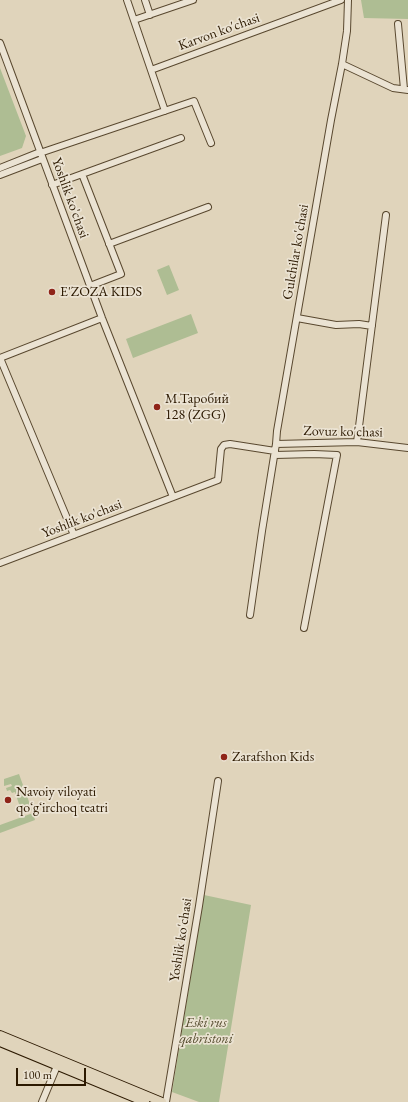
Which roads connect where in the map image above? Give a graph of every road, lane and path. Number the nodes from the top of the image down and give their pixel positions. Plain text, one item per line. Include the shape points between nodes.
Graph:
1 (127, 0) edge
2 (145, 0) edge
3 (193, 0) edge
4 (340, 0) edge
5 (348, 0) edge
6 (150, 15) junction
7 (134, 20) junction
8 (398, 24) dead end
9 (0, 43) edge
10 (342, 64) junction
11 (151, 70) junction
12 (406, 90) edge
13 (165, 111) junction
14 (181, 138) dead end
15 (211, 143) dead end
16 (41, 155) junction
17 (0, 168) edge
18 (82, 174) junction
19 (0, 175) edge
20 (52, 185) junction
21 (208, 207) dead end
22 (386, 215) dead end
23 (109, 244) junction
24 (90, 286) junction
25 (102, 318) junction
26 (297, 318) junction
27 (372, 326) junction
28 (0, 358) edge
29 (357, 442) junction
30 (276, 444) junction
31 (408, 448) edge
32 (275, 453) junction
33 (172, 497) junction
34 (74, 535) junction
35 (0, 563) edge
36 (250, 615) dead end
37 (304, 628) dead end
38 (218, 781) dead end
39 (0, 1035) edge
40 (0, 1042) edge
41 (57, 1066) junction
42 (42, 1102) edge
43 (145, 1102) edge
44 (162, 1102) edge
45 (166, 1102) edge

1 - 7 street
2 - 6 street
3 - 6 street
4 - 11 street, Karvon ko'chasi
5 - 10 street
6 - 7 street
7 - 11 street
8 - 12 street
9 - 16 street, Yoshlik ko'chasi
10 - 12 street via 393,88
10 - 26 street, Gulchilar ko'chasi
11 - 13 street
13 - 15 street via 194,101
13 - 16 street
14 - 18 street
16 - 17 street
16 - 19 street
16 - 20 street, Yoshlik ko'chasi
18 - 20 street
18 - 23 street
20 - 24 street, Yoshlik ko'chasi
21 - 23 street
22 - 27 street
23 - 24 street via 121,274
24 - 25 street, Yoshlik ko'chasi
25 - 28 street
25 - 33 street, Yoshlik ko'chasi
26 - 27 street via 336,325
26 - 30 street, Gulchilar ko'chasi
27 - 29 street
28 - 34 street
29 - 30 street, Zovuz ko'chasi
29 - 31 street, Zovuz ko'chasi
30 - 32 street, Gulchilar ko'chasi
32 - 33 street, Yoshlik ko'chasi via 224,445 221,449 218,480
32 - 36 street, Gulchilar ko'chasi
32 - 37 street via 337,456
33 - 34 street, Yoshlik ko'chasi
34 - 35 street, Yoshlik ko'chasi
38 - 45 street, Yoshlik ko'chasi
39 - 44 main road
40 - 41 main road
41 - 42 street
41 - 43 main road

